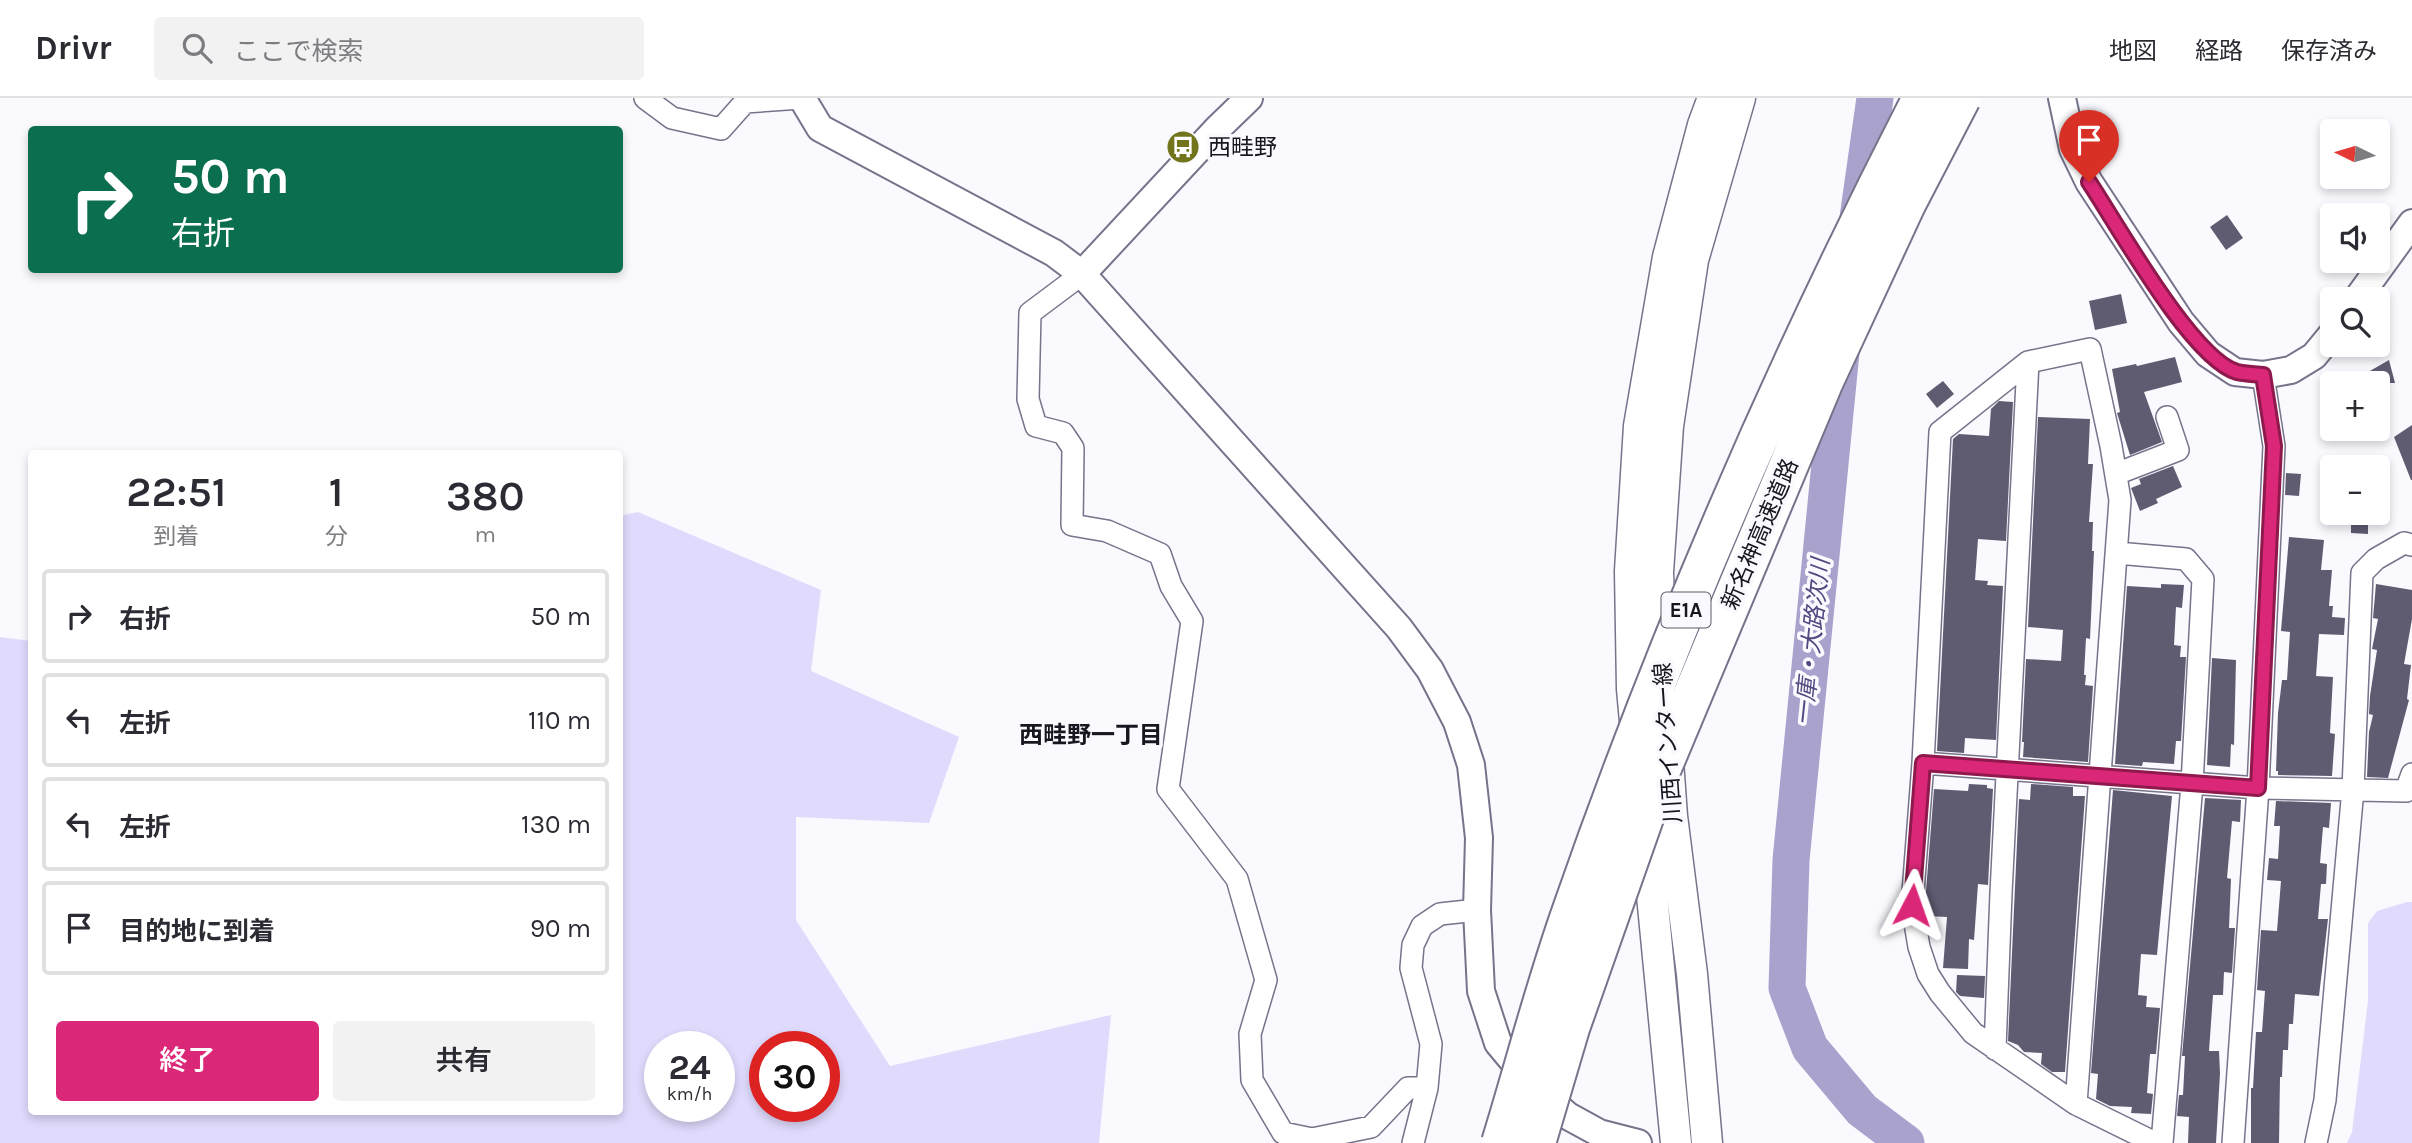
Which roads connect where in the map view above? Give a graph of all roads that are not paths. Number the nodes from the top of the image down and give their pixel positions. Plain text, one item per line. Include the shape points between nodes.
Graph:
1 (645, 98) edge
2 (801, 98) edge
3 (1249, 98) edge
4 (1713, 98) edge
5 (1740, 98) edge
6 (1922, 98) edge
7 (1961, 98) edge
8 (2062, 98) edge
9 (2412, 223) edge
10 (1082, 274) junction
11 (2366, 287) edge
12 (2320, 349) edge
13 (2028, 362) junction
14 (2263, 375) junction
15 (2167, 417) dead end
16 (2116, 474) junction
17 (2412, 545) edge
18 (2117, 553) junction
19 (1923, 763) junction
20 (2007, 770) junction
21 (2412, 774) edge
22 (2099, 778) junction
23 (2192, 784) junction
24 (2258, 788) junction
25 (2353, 789) junction
26 (1477, 910) junction
27 (1570, 1028) junction
28 (1996, 1049) junction
29 (1427, 1088) junction
30 (2076, 1104) junction
31 (1413, 1143) edge
32 (1501, 1143) edge
33 (1536, 1143) edge
34 (1545, 1143) edge
35 (1638, 1143) edge
36 (1676, 1143) edge
37 (1707, 1143) edge
38 (2155, 1143) edge
39 (2162, 1143) edge
40 (2233, 1143) edge
41 (2316, 1143) edge

1 - 2 street via 672,118 721,129 745,102
2 - 10 street via 820,128 1054,253
3 - 10 street
4 - 36 main road, 川西インター線 via 1668,257 1639,426 1630,571 1632,690
5 - 37 main road, 川西インター線 via 1693,260 1668,426 1658,572 1672,816
6 - 32 highway, 新名神高速道路 / E1A, bridge via 1778,394 1691,597 1571,912
7 - 27 highway, 新名神高速道路 / E1A, bridge via 1824,381 1728,608 1659,775
8 - 14 street via 2073,149 2089,182 2181,323 2208,354 2235,372
9 - 11 street
10 - 26 street via 1399,628 1430,670 1457,722 1471,765 1479,838
10 - 29 street via 1030,313 1028,399 1036,426 1063,433 1073,448 1072,525 1107,531 1160,554 1171,586 1192,621 1168,789 1237,879 1266,980 1250,1034 1252,1080 1283,1133 1312,1139 1371,1127 1408,1088
12 - 14 street via 2291,370
13 - 16 street via 2090,349
13 - 19 street via 1940,432
13 - 20 street
14 - 24 street via 2274,446
15 - 16 street via 2178,450
16 - 18 street via 2120,500
17 - 25 street via 2404,544 2376,559 2362,573
18 - 22 street
18 - 23 street via 2186,559 2203,579
19 - 20 street
19 - 28 street via 1912,905 1919,947 1928,974 1947,1003 1973,1033
20 - 22 street
20 - 28 street
21 - 25 street via 2406,791
22 - 23 street
22 - 30 street
23 - 24 street
23 - 39 street
24 - 25 street
24 - 40 street
25 - 41 street via 2325,1100
26 - 29 street via 1440,914 1422,926 1413,945 1410,968 1431,1044
26 - 35 street via 1482,991 1498,1042 1534,1086 1567,1116 1599,1133
27 - 33 highway, 新名神高速道路 / E1A, bridge
27 - 34 highway, bridge
28 - 30 street
29 - 31 street
30 - 38 street

